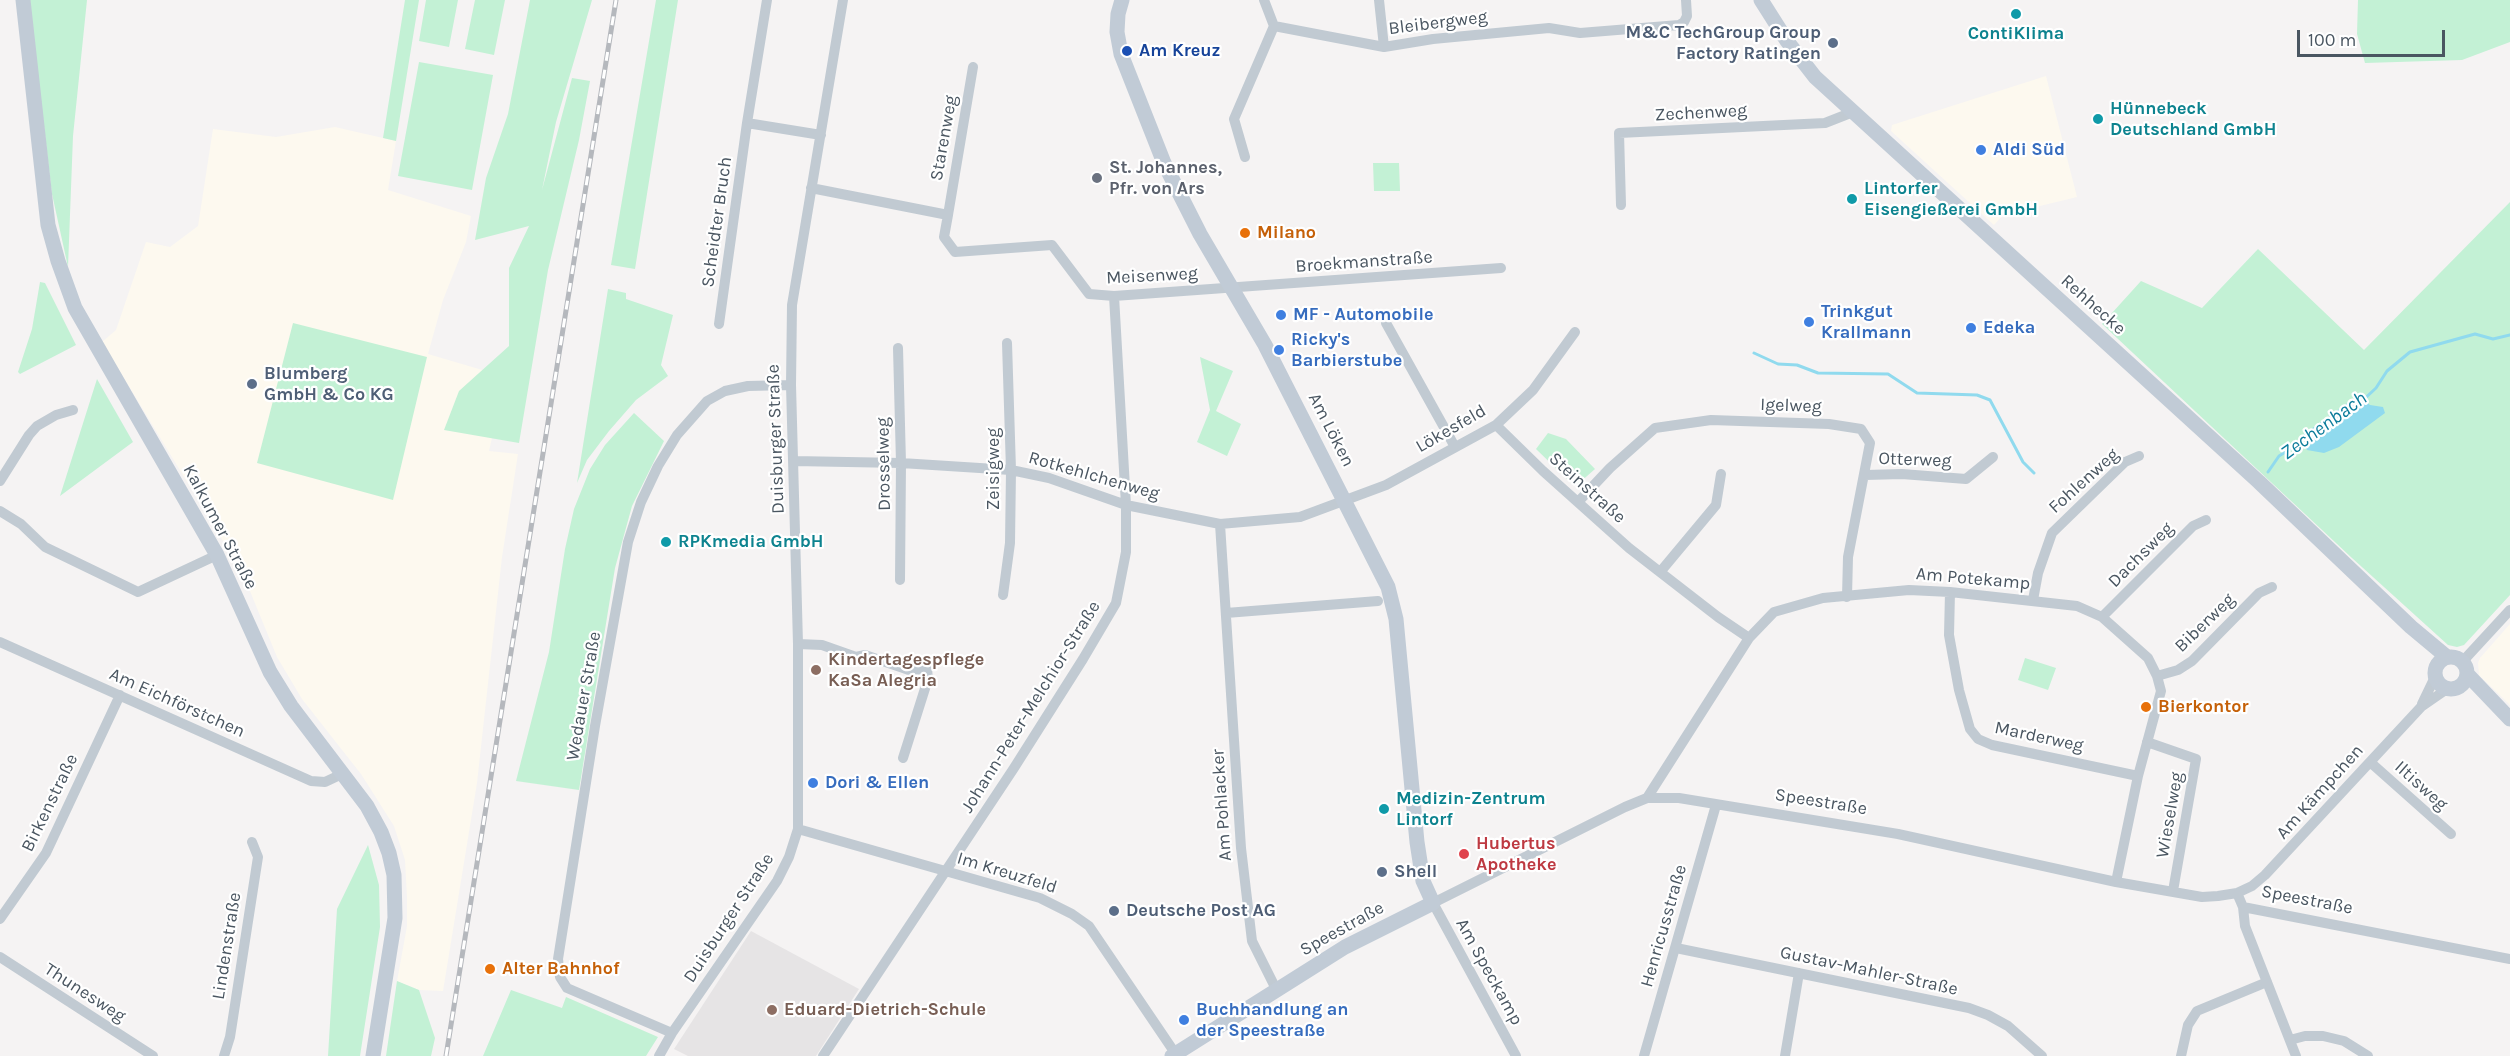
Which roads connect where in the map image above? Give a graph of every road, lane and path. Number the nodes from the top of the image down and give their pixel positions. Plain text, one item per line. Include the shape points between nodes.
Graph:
1 (23, 0) edge
2 (767, 0) edge
3 (843, 0) edge
4 (1122, 0) edge
5 (1264, 0) edge
6 (1379, 0) edge
7 (1686, 0) edge
8 (1761, 0) edge
9 (1274, 26) junction
10 (1384, 47) junction
11 (973, 67) dead end
12 (1853, 112) junction
13 (747, 123) junction
14 (821, 135) junction
15 (1245, 157) dead end
16 (811, 188) junction
17 (1621, 205) dead end
18 (948, 215) junction
19 (1501, 268) dead end
20 (1230, 289) junction
21 (1114, 296) junction
22 (1386, 323) dead end
23 (719, 324) dead end
24 (1575, 332) dead end
25 (1007, 343) dead end
26 (898, 348) dead end
27 (790, 385) junction
28 (73, 410) dead end
29 (1496, 425) junction
30 (1455, 447) junction
31 (2139, 456) dead end
32 (1993, 457) dead end
33 (794, 461) junction
34 (901, 463) junction
35 (1011, 470) junction
36 (1721, 474) dead end
37 (1865, 475) junction
38 (0, 481) edge
39 (1346, 501) junction
40 (1578, 502) junction
41 (1126, 505) junction
42 (0, 511) edge
43 (2206, 520) dead end
44 (1220, 524) junction
45 (217, 555) junction
46 (1661, 571) junction
47 (900, 580) dead end
48 (2272, 587) dead end
49 (1950, 592) junction
50 (1003, 595) dead end
51 (1847, 597) junction
52 (2033, 600) junction
53 (1378, 601) dead end
54 (2510, 610) edge
55 (1226, 613) junction
56 (2102, 617) junction
57 (1749, 638) junction
58 (0, 642) edge
59 (798, 644) junction
60 (2440, 666) junction
61 (2157, 676) junction
62 (2459, 678) junction
63 (120, 695) junction
64 (2421, 706) junction
65 (2504, 714) edge
66 (2147, 742) junction
67 (903, 758) dead end
68 (2370, 762) junction
69 (342, 774) junction
70 (2138, 776) junction
71 (1647, 798) junction
72 (1716, 805) junction
73 (798, 829) junction
74 (2451, 834) dead end
75 (252, 842) dead end
76 (946, 872) junction
77 (2116, 882) junction
78 (2173, 891) junction
79 (2237, 893) junction
80 (1433, 903) junction
81 (2243, 907) junction
82 (0, 919) edge
83 (1676, 948) junction
84 (0, 957) edge
85 (2510, 959) edge
86 (1799, 973) junction
87 (2267, 982) junction
88 (1276, 989) junction
89 (672, 1033) junction
90 (2290, 1040) junction
91 (1195, 1049) edge
92 (1173, 1055) edge
93 (153, 1056) edge
94 (224, 1056) edge
95 (373, 1056) edge
96 (659, 1056) edge
97 (824, 1056) edge
98 (1516, 1056) edge
99 (1644, 1056) edge
100 (1785, 1056) edge
101 (2042, 1056) edge
102 (2181, 1056) edge
103 (2296, 1056) edge
104 (2368, 1056) edge

1 - 45 street, Kalkumer Straße via 48,225 57,261 75,308
2 - 13 street, Scheidter Bruch
3 - 14 street, Duisburger Straße
4 - 20 street, Am Löken via 1117,32 1121,54 1164,163
5 - 9 street
6 - 10 street
7 - 10 street, Bleibergweg via 1687,16 1679,25 1580,33 1549,28
8 - 12 street, Rehhecke via 1815,77
9 - 10 street, Bleibergweg
9 - 15 street via 1234,119
11 - 18 street, Starenweg
12 - 17 street, Zechenweg via 1825,123 1619,133
12 - 60 street, Rehhecke via 2259,482 2411,627
13 - 14 street
13 - 23 street, Scheidter Bruch
14 - 16 street, Duisburger Straße
16 - 18 street
16 - 27 street, Duisburger Straße via 792,305
18 - 21 street, Meisenweg via 944,237 955,252 1052,245 1089,294
19 - 20 street, Broekmanstraße
20 - 21 street, Meisenweg
20 - 39 street, Am Löken
21 - 41 street, Johann-Peter-Melchior-Straße
22 - 30 street
24 - 29 street, Lökesfeld via 1533,390
25 - 35 street, Zeisigweg
26 - 34 street, Drosselweg
27 - 33 street, Duisburger Straße
27 - 89 street, Wedauer Straße via 725,390 707,401 676,435 658,466 628,542 558,959 560,977 567,988
28 - 38 street via 56,414 37,426
29 - 30 street, Lökesfeld
29 - 40 street, Steinstraße
30 - 39 street, Lökesfeld via 1386,485
31 - 52 street, Fohlenweg via 2125,462 2052,533
32 - 37 street, Otterweg via 1966,479
33 - 34 street, Rotkehlchenweg
33 - 59 street, Duisburger Straße
34 - 35 street, Rotkehlchenweg
34 - 47 street, Drosselweg
35 - 41 street, Rotkehlchenweg via 1049,478
35 - 50 street, Zeisigweg via 1009,558
36 - 46 street via 1716,505
37 - 40 street, Igelweg via 1870,443 1861,429 1829,424 1711,420 1655,428
37 - 51 street, Igelweg via 1848,557
39 - 44 street, Rotkehlchenweg via 1300,517
39 - 80 street, Am Löken via 1392,599 1417,842 1423,881
40 - 46 street, Steinstraße
41 - 44 street, Rotkehlchenweg
41 - 76 street, Johann-Peter-Melchior-Straße via 1126,552 1116,603
42 - 45 street via 45,547 138,592
43 - 56 street, Dachsweg via 2193,526
44 - 55 street, Am Pohlacker
45 - 69 street, Kalkumer Straße via 270,672
46 - 57 street, Steinstraße
48 - 61 street, Biberweg via 2259,594 2193,661
49 - 51 street, Am Potekamp via 1909,590
49 - 52 street, Am Potekamp
49 - 70 street, Marderweg via 1949,635 1959,690 1970,729 1978,739
51 - 57 street, Am Potekamp via 1823,598 1774,612
52 - 56 street, Am Potekamp via 2077,606
53 - 55 street
54 - 62 street
55 - 88 street, Am Pohlacker via 1241,848 1252,941
56 - 61 street, Am Potekamp via 2148,658
57 - 71 street, Am Potekamp
58 - 63 street, Am Eichförstchen
59 - 67 street via 822,645 856,657 865,655 909,670 927,669 928,679
59 - 73 street, Duisburger Straße
60 - 62 street via 2452,656
60 - 62 street, Rehhecke via 2442,686
60 - 64 street, Am Kämpchen
61 - 66 street via 2161,691
62 - 64 street, Am Kämpchen
62 - 65 street
63 - 69 street, Am Eichförstchen via 311,781 325,782
63 - 82 street, Birkenstraße via 46,854
64 - 68 street, Am Kämpchen
66 - 70 street
66 - 78 street, Wieselweg via 2196,759
68 - 74 street, Iltisweg
68 - 79 street, Am Kämpchen via 2265,875
69 - 95 street, Kalkumer Straße via 381,832 394,875 395,918
70 - 77 street
71 - 72 street, Speestraße via 1679,798
71 - 80 street, Speestraße
72 - 77 street, Speestraße via 1898,834
72 - 83 street, Henricusstraße
73 - 76 street, Im Kreuzfeld
73 - 89 street, Duisburger Straße via 777,881
75 - 94 street, Lindenstraße via 258,857
76 - 92 street, Im Kreuzfeld via 1040,898 1089,926
76 - 97 street, Johann-Peter-Melchior-Straße
77 - 78 street, Speestraße
78 - 79 street, Speestraße via 2202,897
79 - 81 street, Speestraße
80 - 88 street, Speestraße via 1345,947
80 - 98 street, Am Speckamp
81 - 85 street, Speestraße
81 - 87 street via 2244,926
83 - 86 street, Gustav-Mahler-Straße
83 - 99 street, Henricusstraße
84 - 93 street, Thunesweg
86 - 100 street
86 - 101 street, Gustav-Mahler-Straße via 1969,1008 2008,1026
87 - 90 street
87 - 102 street via 2197,1011 2188,1025
88 - 91 street, Speestraße
89 - 96 street, Duisburger Straße
90 - 103 street
90 - 104 street via 2323,1036 2344,1041
91 - 92 street, Speestraße

